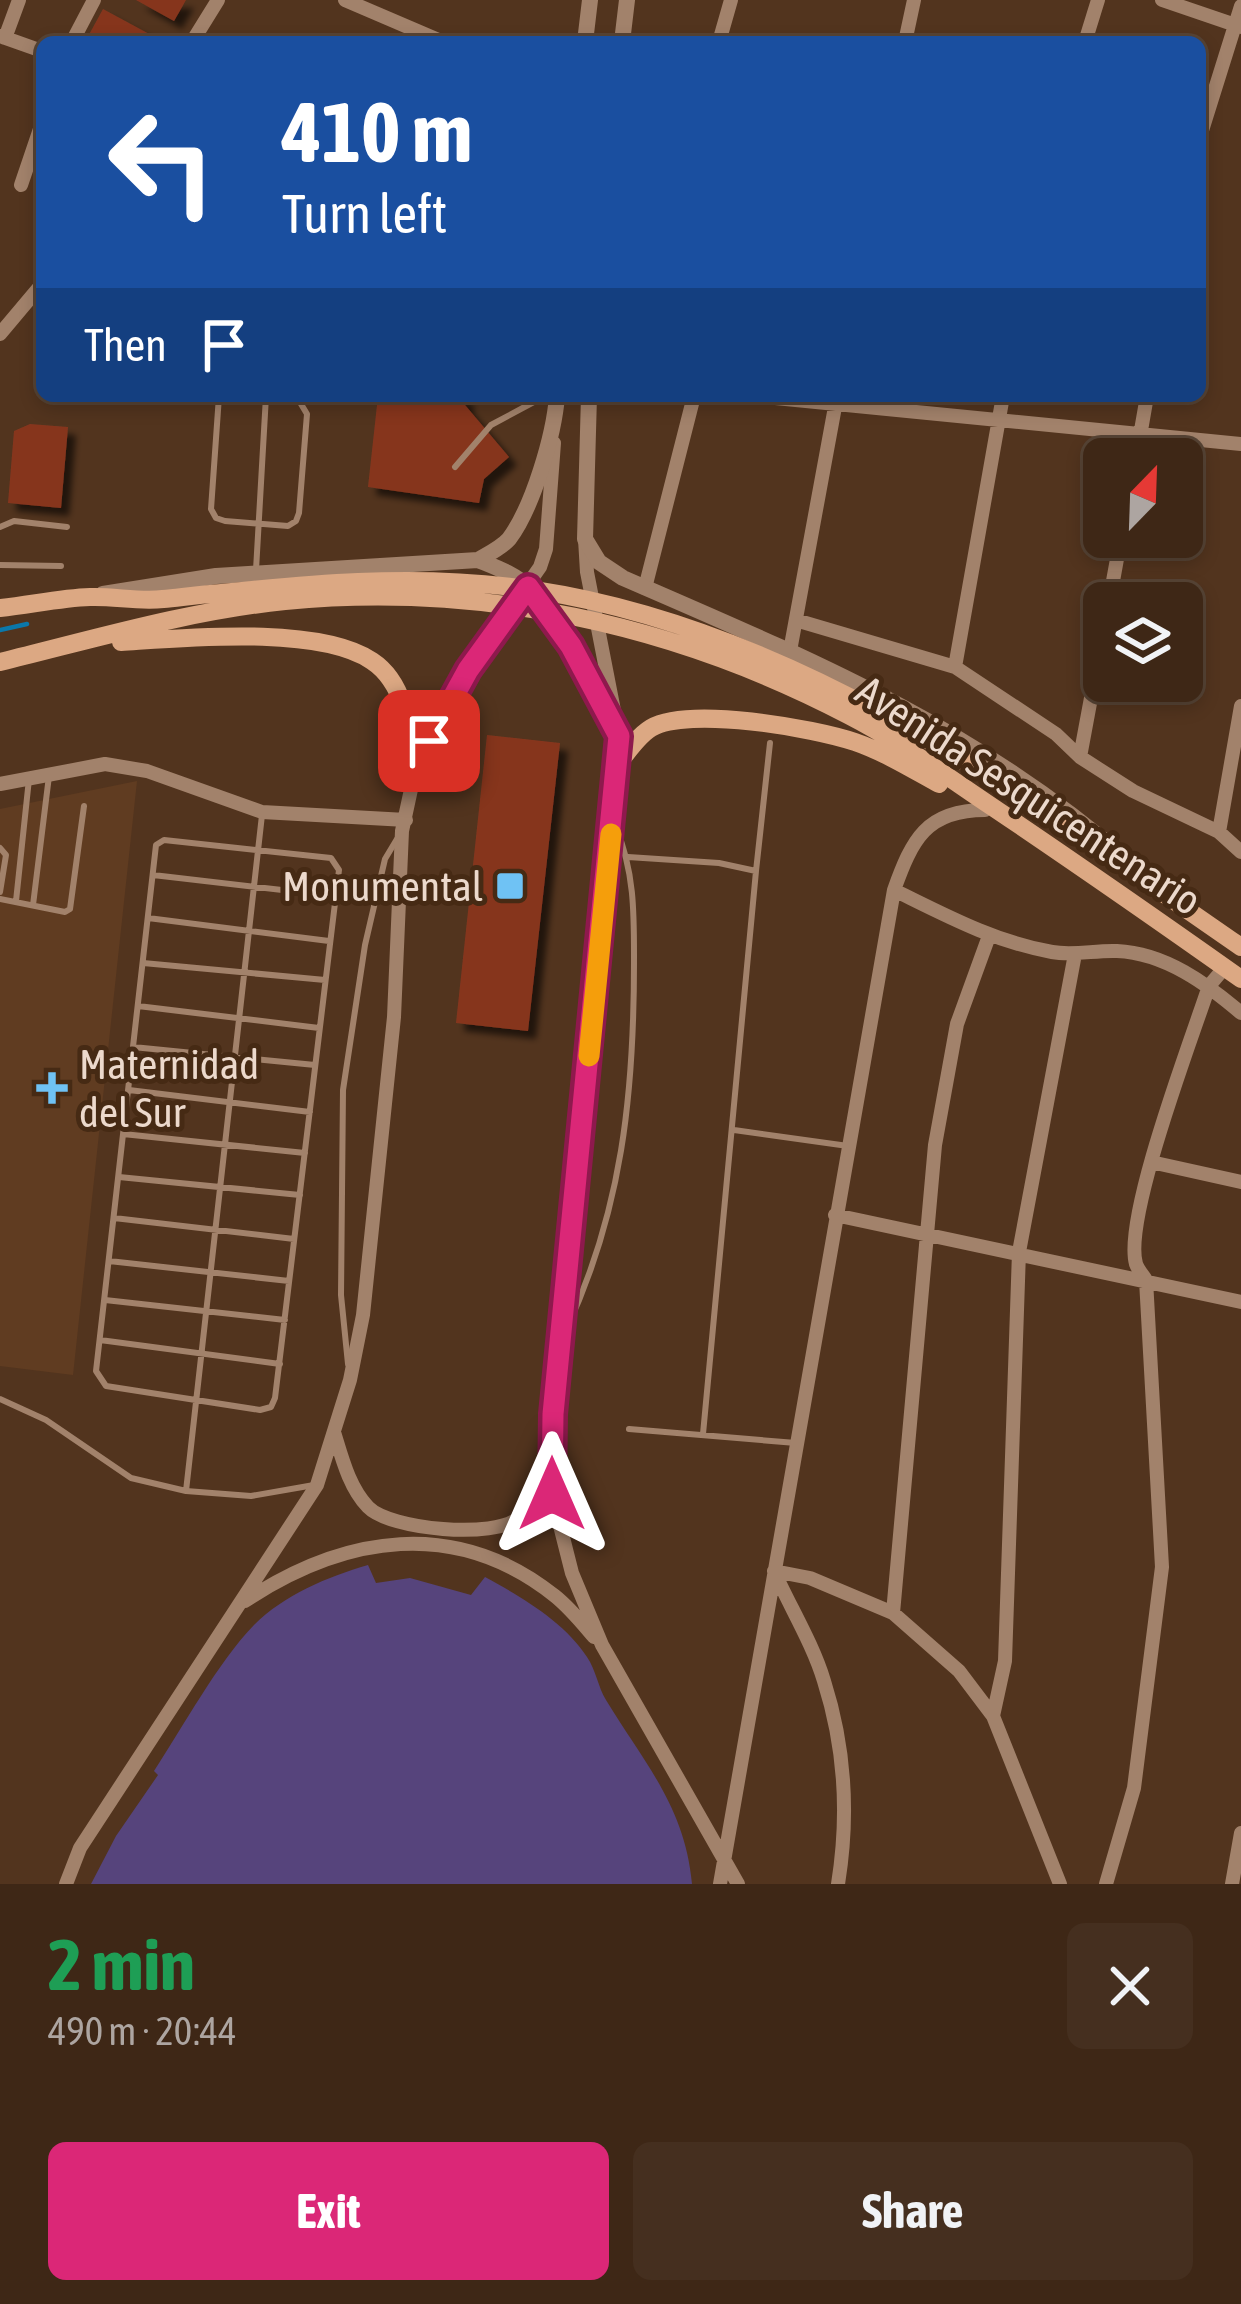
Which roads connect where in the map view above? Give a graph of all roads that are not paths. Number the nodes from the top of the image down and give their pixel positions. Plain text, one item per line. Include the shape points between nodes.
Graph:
1 (19, 0) edge
2 (94, 0) edge
3 (218, 0) edge
4 (345, 0) edge
5 (590, 0) edge
6 (627, 0) edge
7 (731, 0) edge
8 (914, 0) edge
9 (1098, 0) edge
10 (1162, 0) edge
11 (1241, 6) edge
12 (1238, 26) edge
13 (75, 36) edge
14 (196, 36) edge
15 (429, 36) edge
16 (586, 36) edge
17 (623, 36) edge
18 (721, 36) edge
19 (906, 36) edge
20 (1087, 36) edge
21 (2, 37) edge
22 (36, 49) edge
23 (1206, 119) edge
24 (36, 140) edge
25 (21, 184) dead end
26 (36, 291) edge
27 (1, 333) edge
28 (220, 402) edge
29 (269, 402) edge
30 (300, 402) edge
31 (534, 402) edge
32 (589, 402) edge
33 (692, 402) edge
34 (836, 402) edge
35 (845, 402) edge
36 (1002, 402) edge
37 (1146, 402) edge
38 (556, 405) edge
39 (999, 419) junction
40 (1140, 434) junction
41 (1139, 438) edge
42 (1241, 445) edge
43 (455, 467) dead end
44 (259, 524) junction
45 (0, 526) edge
46 (68, 526) dead end
47 (585, 539) junction
48 (478, 560) junction
49 (0, 565) edge
50 (62, 566) dead end
51 (256, 574) junction
52 (528, 587) junction
53 (645, 588) junction
54 (90, 597) junction
55 (0, 608) edge
56 (799, 621) junction
57 (74, 644) junction
58 (790, 650) junction
59 (0, 662) edge
60 (955, 667) junction
61 (1090, 702) edge
62 (1241, 706) edge
63 (619, 736) junction
64 (770, 743) dead end
65 (914, 743) junction
66 (1080, 757) junction
67 (619, 763) junction
68 (415, 771) junction
69 (50, 772) junction
70 (29, 776) junction
71 (0, 784) edge
72 (83, 806) dead end
73 (985, 810) junction
74 (262, 812) junction
75 (613, 820) junction
76 (404, 826) junction
77 (1025, 829) junction
78 (23, 830) junction
79 (42, 832) junction
80 (1219, 832) junction
81 (0, 848) edge
82 (260, 849) junction
83 (1241, 852) edge
84 (628, 856) junction
85 (756, 871) junction
86 (153, 875) junction
87 (255, 888) junction
88 (894, 890) junction
89 (0, 896) edge
90 (335, 896) junction
91 (16, 901) junction
92 (1176, 902) junction
93 (33, 905) junction
94 (148, 919) junction
95 (250, 934) junction
96 (989, 936) junction
97 (330, 941) junction
98 (1241, 947) edge
99 (1075, 955) junction
100 (143, 963) junction
101 (1233, 973) edge
102 (245, 975) junction
103 (326, 980) junction
104 (1209, 986) junction
105 (138, 1006) junction
106 (1241, 1013) edge
107 (240, 1018) junction
108 (320, 1028) junction
109 (134, 1047) junction
110 (236, 1059) junction
111 (315, 1065) junction
112 (129, 1090) junction
113 (231, 1103) junction
114 (310, 1112) junction
115 (734, 1130) junction
116 (123, 1134) junction
117 (226, 1145) junction
118 (848, 1146) junction
119 (305, 1153) junction
120 (1150, 1162) junction
121 (119, 1177) junction
122 (1241, 1182) edge
123 (221, 1188) junction
124 (300, 1195) junction
125 (835, 1215) junction
126 (114, 1218) junction
127 (217, 1229) junction
128 (926, 1236) junction
129 (295, 1239) junction
130 (1019, 1252) junction
131 (109, 1262) junction
132 (212, 1271) junction
133 (1146, 1280) junction
134 (290, 1281) junction
135 (105, 1300) junction
136 (1241, 1302) edge
137 (208, 1313) junction
138 (285, 1319) junction
139 (100, 1340) junction
140 (560, 1344) junction
141 (203, 1354) junction
142 (280, 1364) junction
143 (350, 1380) junction
144 (0, 1399) edge
145 (198, 1400) junction
146 (629, 1430) dead end
147 (334, 1432) junction
148 (703, 1434) junction
149 (796, 1443) junction
150 (550, 1450) junction
151 (317, 1485) junction
152 (186, 1491) junction
153 (774, 1571) junction
154 (236, 1607) junction
155 (892, 1613) junction
156 (602, 1645) junction
157 (993, 1716) junction
158 (1241, 1833) edge
159 (724, 1864) junction
160 (66, 1884) edge
161 (721, 1884) edge
162 (738, 1884) edge
163 (838, 1884) edge
164 (1060, 1884) edge
165 (1106, 1884) edge
166 (1232, 1884) edge

1 - 21 street
2 - 13 street
3 - 14 street
4 - 15 street
5 - 16 street
6 - 17 street
7 - 18 street
8 - 19 street
9 - 20 street
10 - 12 street
11 - 12 street
12 - 23 street
21 - 22 street
24 - 25 street
26 - 27 street
28 - 44 lane via 211,509 216,518
29 - 44 lane
30 - 44 lane via 307,414 299,513 288,526
31 - 43 lane via 491,425
32 - 47 street
33 - 53 street
34 - 56 street
35 - 39 street
36 - 39 street
37 - 40 street
38 - 48 street via 531,495 508,541
38 - 52 street via 546,549
39 - 40 street
39 - 60 street
40 - 41 street
40 - 42 street
44 - 51 lane
45 - 46 lane
47 - 53 street via 599,562
47 - 63 street
48 - 51 street
48 - 52 street
49 - 50 lane
51 - 54 street
52 - 63 street
52 - 68 street via 468,670
53 - 58 street
54 - 55 main road, Avenida Sesquicentenario
54 - 65 main road, Avenida Sesquicentenario via 156,600 390,580 564,595 639,612 787,666 859,700
56 - 58 street
56 - 60 street
57 - 59 main road, Avenida Sesquicentenario
57 - 65 main road, Avenida Sesquicentenario via 283,602 469,599 639,629
57 - 68 main road via 265,637 352,653 390,681 408,716
58 - 92 street via 961,738
60 - 66 street
61 - 66 street
62 - 80 street
63 - 67 street
64 - 85 lane
65 - 77 main road, Avenida Sesquicentenario
65 - 92 main road, Avenida Sesquicentenario
66 - 80 street
67 - 73 main road via 651,728 673,721 818,731 860,744
67 - 75 street
68 - 76 street
69 - 70 street
69 - 74 street via 105,764 147,771
69 - 79 lane
70 - 71 street
70 - 78 lane
72 - 93 lane via 70,909
73 - 77 main road
73 - 88 street via 933,820 906,856
74 - 76 street
74 - 82 lane
75 - 84 lane
75 - 140 street
76 - 143 street via 394,1017 364,1315
76 - 143 lane via 385,860 365,945 343,1090 341,1295
77 - 101 main road, Avenida Sesquicentenario
78 - 79 lane
78 - 91 lane
79 - 93 lane
80 - 83 street
81 - 89 lane
82 - 86 lane via 159,841
82 - 87 lane
82 - 90 lane via 331,857 339,870
84 - 85 lane
84 - 140 lane via 636,1030 624,1148 597,1256
85 - 115 lane
86 - 87 lane
86 - 94 lane
87 - 90 lane
87 - 95 lane
88 - 96 street
88 - 118 street
89 - 91 lane
90 - 97 lane
91 - 93 lane
92 - 98 main road, Avenida Sesquicentenario
94 - 95 lane
94 - 100 lane
95 - 97 lane
95 - 102 lane
96 - 99 street
96 - 128 street via 958,1024
97 - 103 lane
99 - 104 street via 1136,952
99 - 130 street
100 - 102 lane
100 - 105 lane
101 - 104 street
102 - 103 lane
102 - 107 lane
103 - 108 lane
104 - 106 street
104 - 120 street
105 - 107 lane
105 - 109 lane
107 - 108 lane
107 - 110 lane
108 - 111 lane
109 - 110 lane
109 - 112 lane
110 - 111 lane
110 - 113 lane
111 - 114 lane
112 - 113 lane
112 - 116 lane
113 - 114 lane
113 - 117 lane
114 - 119 lane
115 - 118 lane
115 - 148 lane
116 - 117 lane
116 - 121 lane
117 - 119 lane
117 - 123 lane
118 - 125 street
119 - 124 lane
120 - 122 street
120 - 133 street via 1136,1264
121 - 123 lane
121 - 126 lane
123 - 124 lane
123 - 127 lane
124 - 129 lane
125 - 128 street
125 - 149 street
126 - 127 lane
126 - 131 lane
127 - 129 lane
127 - 132 lane
128 - 130 street
128 - 155 street
129 - 134 lane
130 - 133 street
130 - 157 street via 1005,1661
131 - 132 lane
131 - 135 lane
132 - 134 lane
132 - 137 lane
133 - 136 street
133 - 165 street via 1162,1567 1135,1788
134 - 138 lane
135 - 137 lane
135 - 139 lane
137 - 138 lane
137 - 141 lane
138 - 142 lane
139 - 141 lane
139 - 145 lane via 96,1371 106,1386
140 - 150 street
141 - 142 lane
141 - 145 lane
142 - 145 lane via 271,1407
143 - 147 street
144 - 152 lane via 131,1478
145 - 152 lane
146 - 148 lane
147 - 150 street via 367,1506 406,1526 501,1529 531,1501
147 - 151 street
148 - 149 lane
149 - 153 street
150 - 156 street via 559,1533
151 - 152 lane via 251,1496
151 - 154 street
153 - 155 street
153 - 159 street
153 - 163 street via 824,1679 842,1762
154 - 156 street via 353,1549 437,1545 520,1573
154 - 160 street via 80,1848
155 - 157 street via 959,1671
156 - 159 street
157 - 164 street
158 - 166 street
159 - 161 street
159 - 162 street

